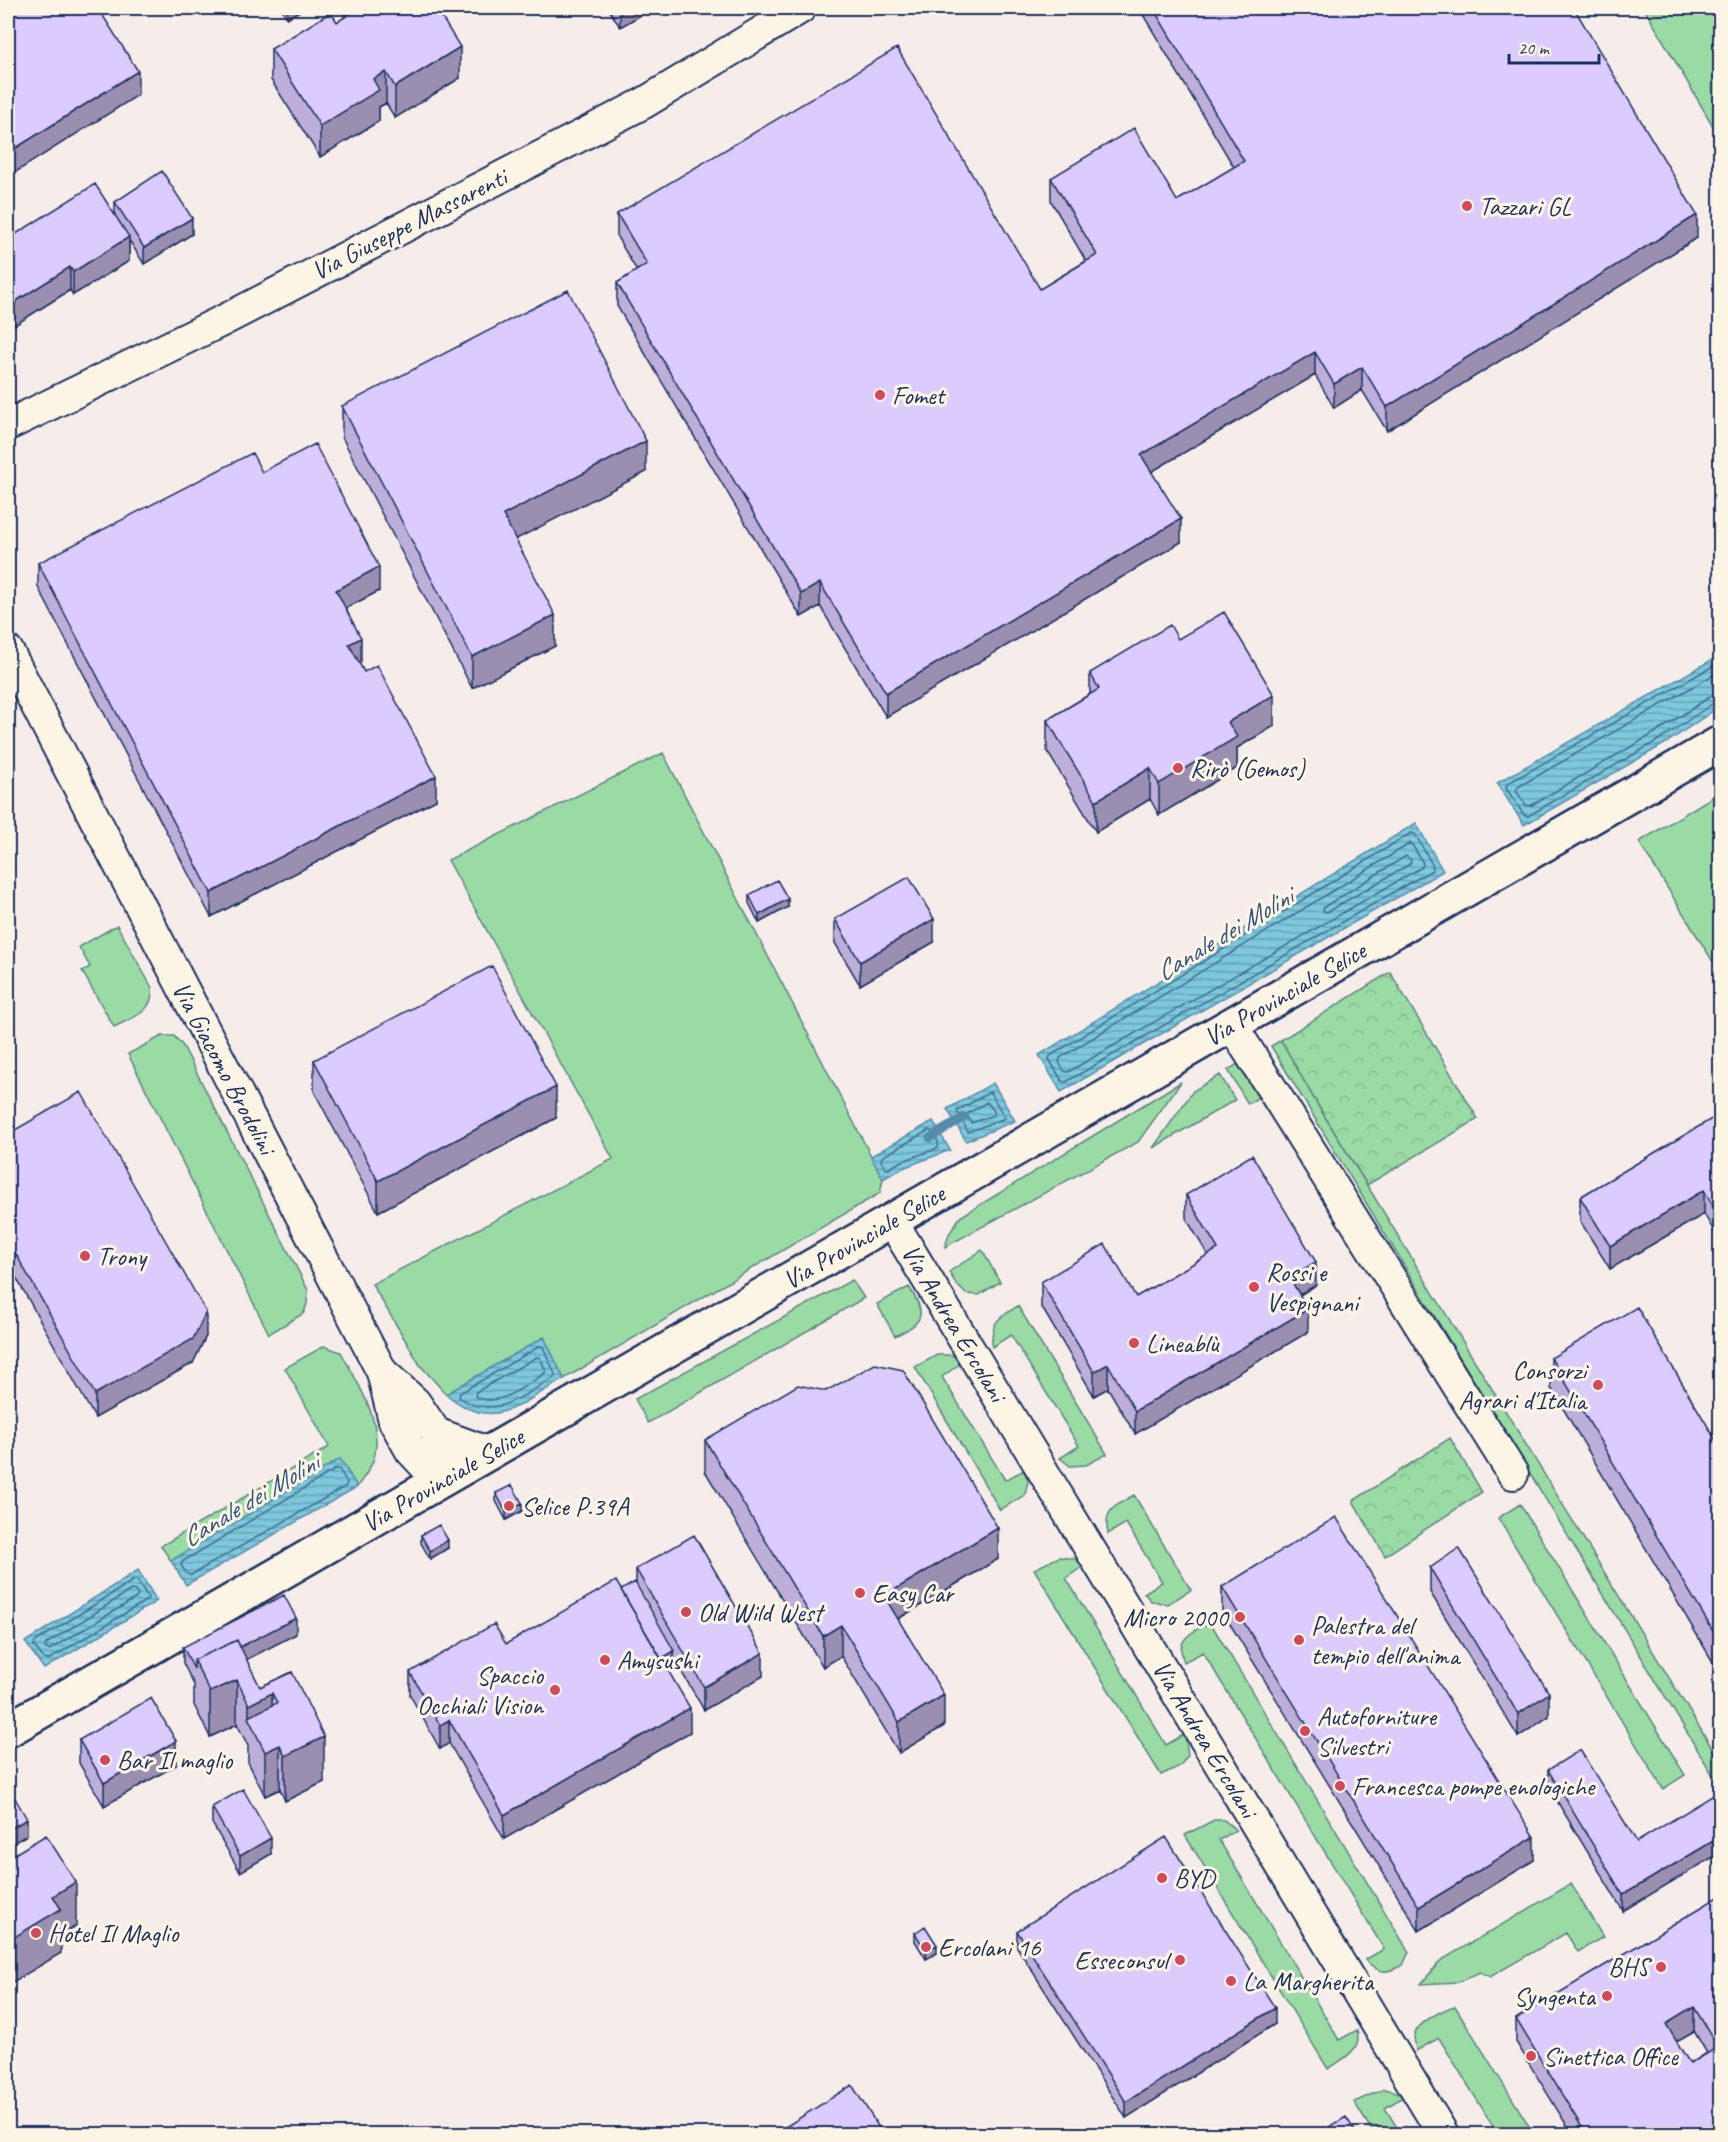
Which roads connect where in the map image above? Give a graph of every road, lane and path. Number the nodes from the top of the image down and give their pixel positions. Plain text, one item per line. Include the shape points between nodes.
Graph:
1 (801, 8) edge
2 (8, 425) edge
3 (8, 651) edge
4 (1720, 743) edge
5 (1232, 1025) junction
6 (892, 1221) junction
7 (382, 1372) junction
8 (436, 1433) junction
9 (411, 1451) junction
10 (490, 1453) junction
11 (1513, 1474) dead end
12 (442, 1480) junction
13 (402, 1503) junction
14 (8, 1731) edge
15 (1443, 2134) edge

1 - 2 street, Via Giuseppe Massarenti via 644,103 224,320
3 - 7 street, Via Giacomo Brodolini
4 - 5 main road, Via Provinciale Selice
5 - 6 main road, Via Provinciale Selice
5 - 11 street
6 - 10 main road, Via Provinciale Selice
6 - 15 street, Via Andrea Ercolani
7 - 8 street via 415,1402
7 - 9 street, Via Giacomo Brodolini via 394,1421
8 - 10 street
8 - 12 street
9 - 12 street, Via Giacomo Brodolini
9 - 13 street
10 - 12 main road, Via Provinciale Selice
12 - 13 main road, Via Provinciale Selice
13 - 14 main road, Via Provinciale Selice

